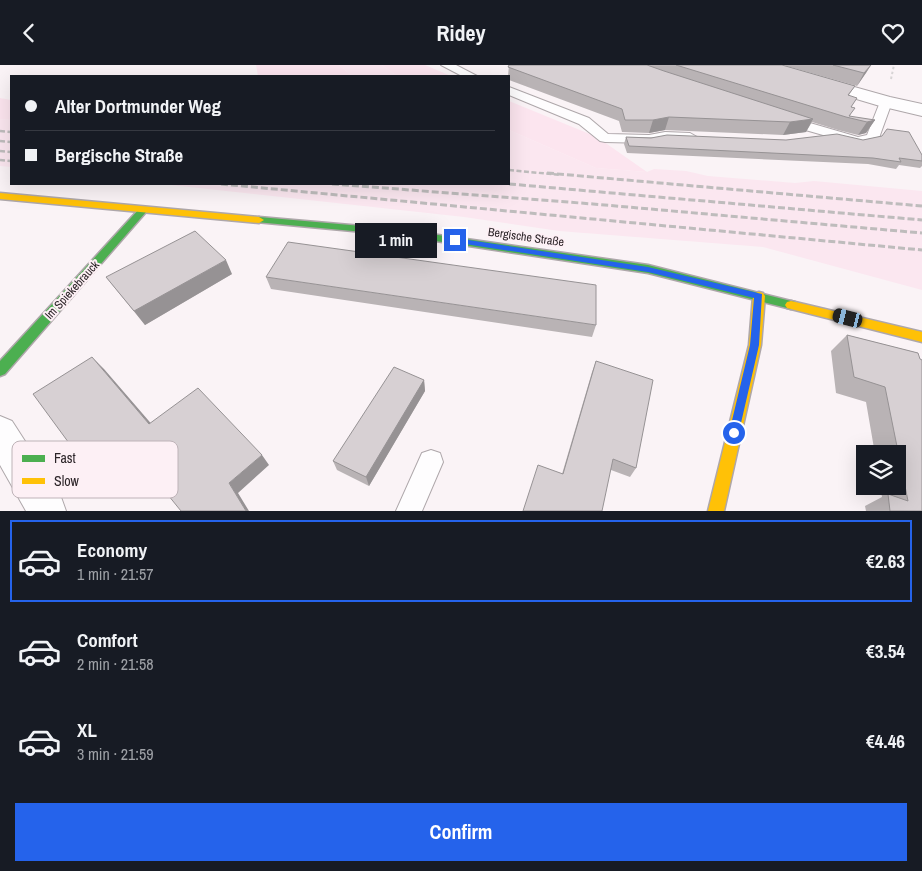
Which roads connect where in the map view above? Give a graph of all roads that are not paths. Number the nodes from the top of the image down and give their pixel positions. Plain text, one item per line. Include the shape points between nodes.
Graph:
1 (447, 65) edge
2 (758, 65) edge
3 (469, 75) edge
4 (510, 91) edge
5 (886, 102) junction
6 (922, 110) edge
7 (773, 116) edge
8 (833, 135) junction
9 (704, 137) edge
10 (800, 139) edge
11 (0, 196) edge
12 (143, 210) junction
13 (759, 296) junction
14 (922, 337) edge
15 (0, 370) edge
16 (0, 432) edge
17 (12, 452) edge
18 (431, 462) dead end
19 (39, 498) edge
20 (47, 511) edge
21 (409, 511) edge
22 (716, 511) edge

1 - 3 lane
2 - 5 street
4 - 9 lane via 584,121 606,138
5 - 6 street
5 - 8 lane via 872,138 858,141
7 - 8 lane
8 - 10 lane
11 - 12 street, Bergische Straße
12 - 13 street, Bergische Straße via 396,232 504,247 648,269
12 - 15 street, Im Spiekebrauck
13 - 14 street, Bergische Straße
13 - 22 street via 755,345
16 - 17 street
18 - 21 lane
19 - 20 street

